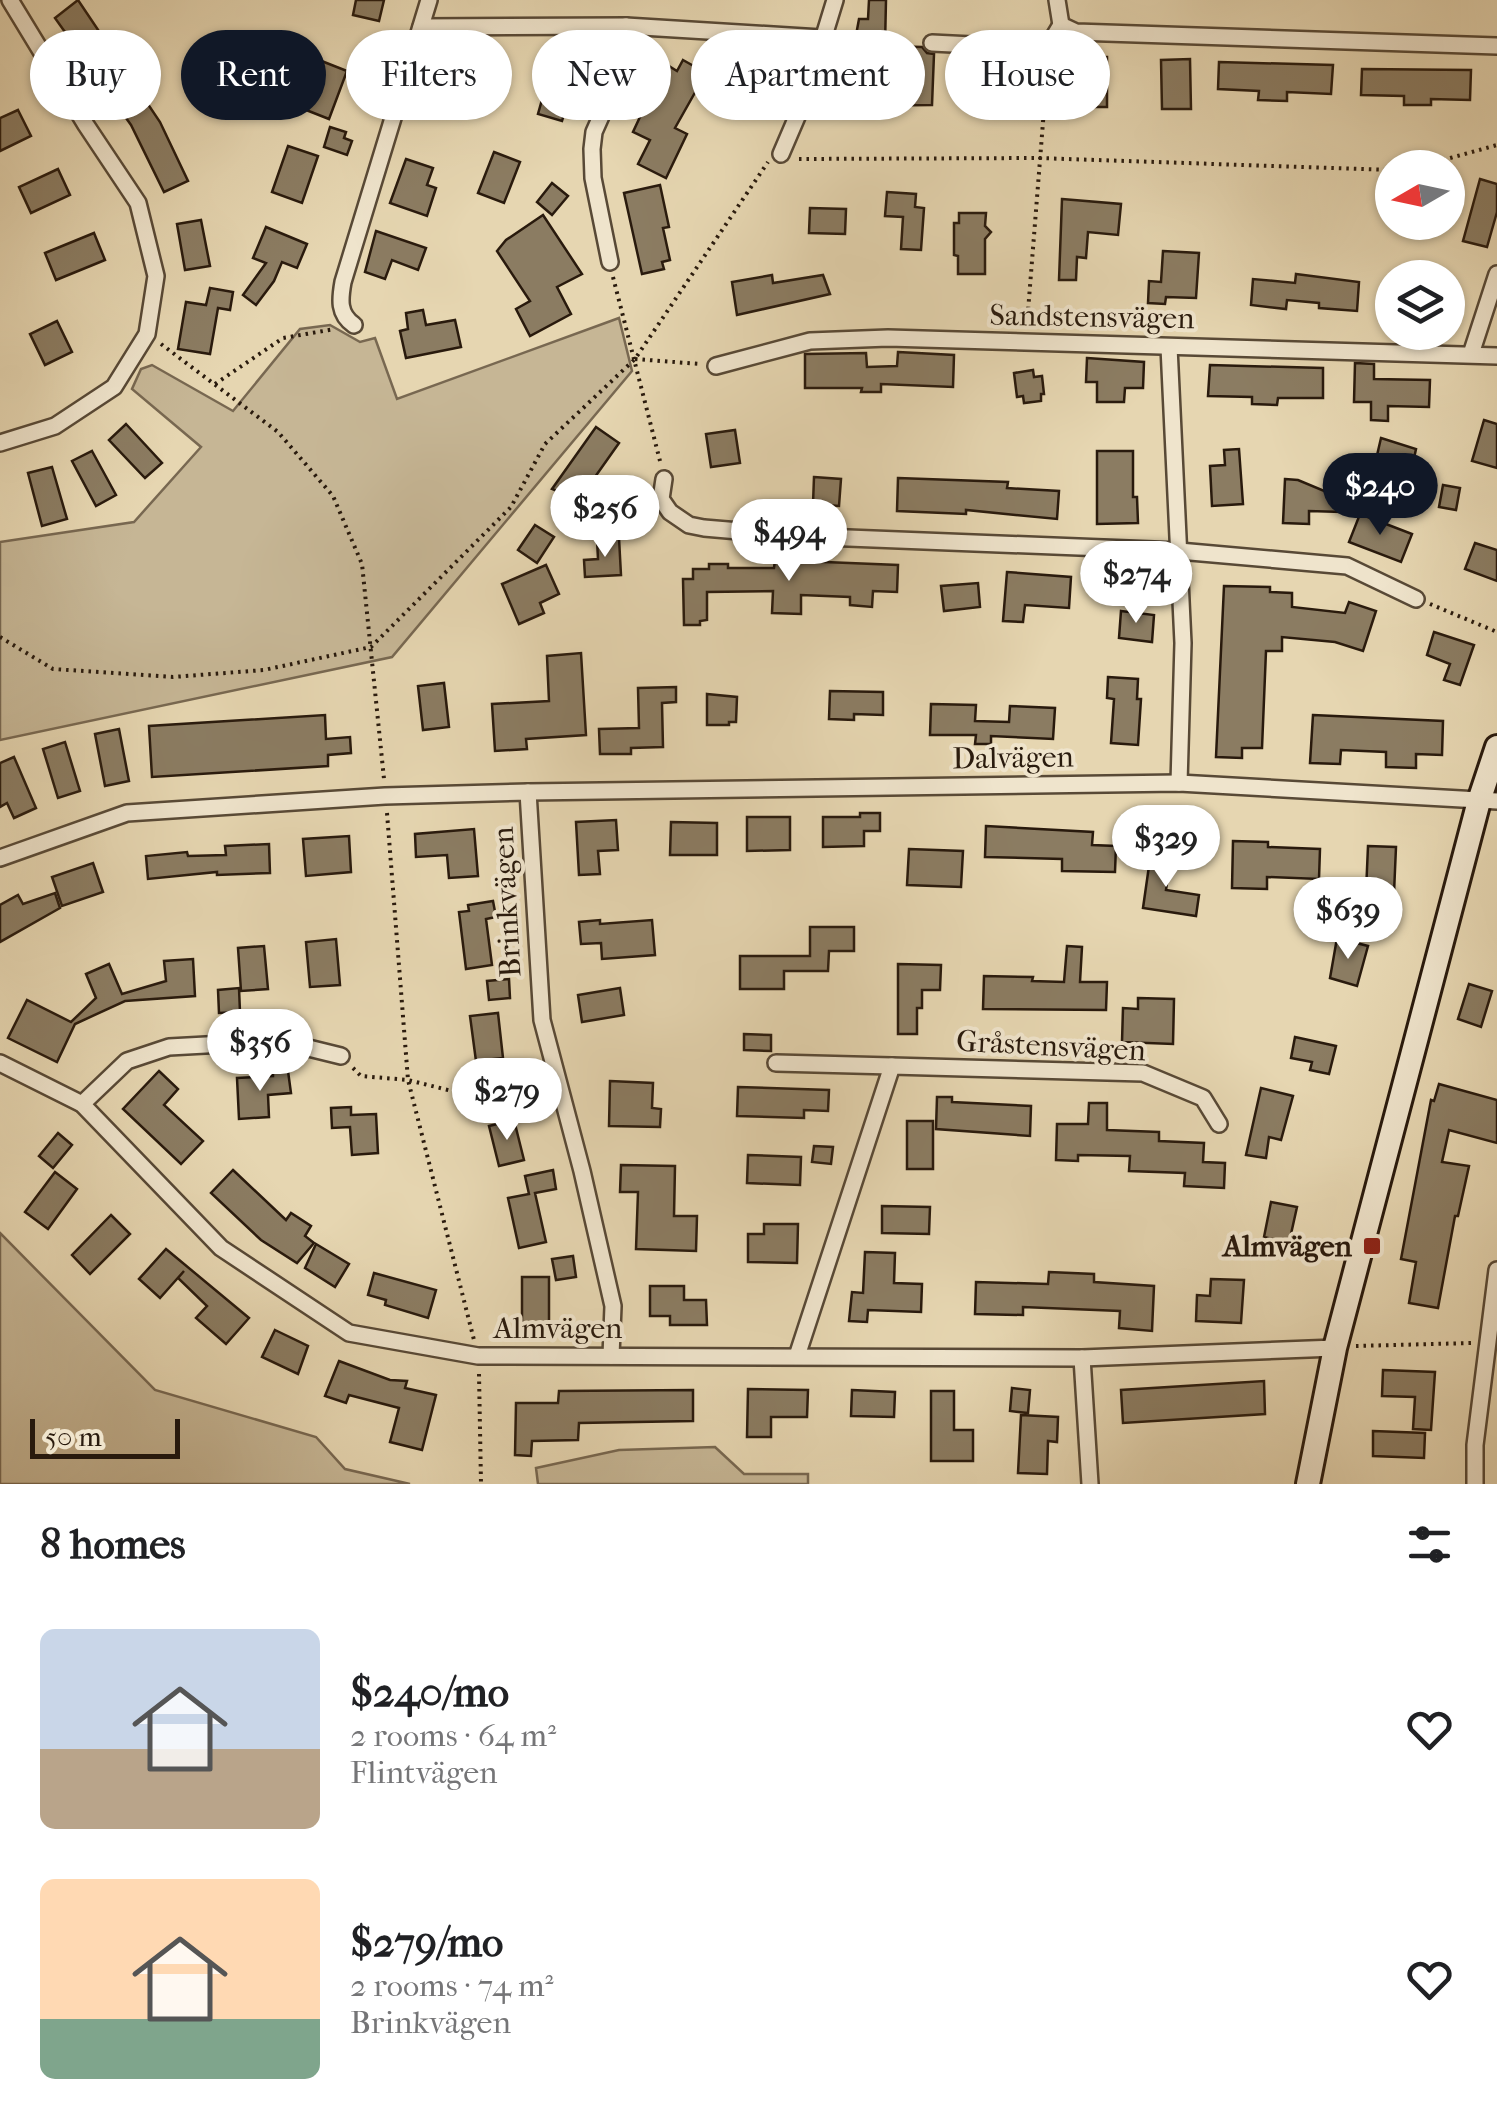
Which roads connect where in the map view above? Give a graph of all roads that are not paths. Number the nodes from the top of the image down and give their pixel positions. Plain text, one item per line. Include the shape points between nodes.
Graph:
1 (10, 0) edge
2 (429, 0) edge
3 (835, 0) edge
4 (1057, 0) edge
5 (626, 26) junction
6 (1061, 26) junction
7 (422, 27) junction
8 (691, 30) edge
9 (824, 30) edge
10 (932, 43) dead end
11 (1497, 46) edge
12 (796, 120) edge
13 (780, 158) road end
14 (610, 262) road end
15 (1497, 274) edge
16 (354, 325) road end
17 (1169, 346) junction
18 (1471, 354) junction
19 (1497, 356) edge
20 (716, 366) road end
21 (0, 443) edge
22 (664, 479) road end
23 (1179, 551) junction
24 (1416, 599) road end
25 (1497, 746) edge
26 (1179, 783) junction
27 (528, 792) junction
28 (1488, 801) edge
29 (0, 858) edge
30 (340, 1056) road end
31 (0, 1062) edge
32 (776, 1062) dead end
33 (892, 1066) junction
34 (82, 1104) junction
35 (1220, 1124) dead end
36 (1497, 1270) edge
37 (1491, 1341) edge
38 (1343, 1347) junction
39 (610, 1356) junction
40 (797, 1356) junction
41 (1082, 1358) junction
42 (1090, 1484) edge
43 (1308, 1484) edge
44 (1476, 1484) edge

1 - 21 street via 138,204 156,276 147,334 114,387 55,426
2 - 7 street
3 - 9 street
4 - 6 street
5 - 7 street
5 - 8 street
5 - 14 street via 618,78 592,149
6 - 10 street via 1050,43 1034,48
6 - 11 street via 1076,32
7 - 16 street via 343,282 341,307
12 - 13 street
15 - 18 street
17 - 18 street, Sandstensvägen
17 - 20 street, Sandstensvägen via 888,338 810,342
17 - 23 street
18 - 19 street, Sandstensvägen
22 - 23 street via 661,498 670,512 704,528
23 - 24 street via 1346,566
23 - 26 street
25 - 28 street
26 - 27 street, Dalvägen
26 - 28 street, Dalvägen
27 - 29 street, Brinkvägen via 127,813
27 - 39 street, Brinkvägen via 542,1020 613,1306
28 - 38 street
30 - 34 street via 280,1041 169,1047 127,1061
31 - 34 street, Almvägen
32 - 33 street, Gråstensvägen
33 - 35 street, Gråstensvägen via 1143,1073 1203,1098
33 - 40 street
34 - 39 street, Almvägen via 221,1248 349,1334 478,1356
36 - 37 street
37 - 44 street
38 - 41 street, Almvägen
38 - 43 street
39 - 40 street, Almvägen
40 - 41 street, Almvägen
41 - 42 street

